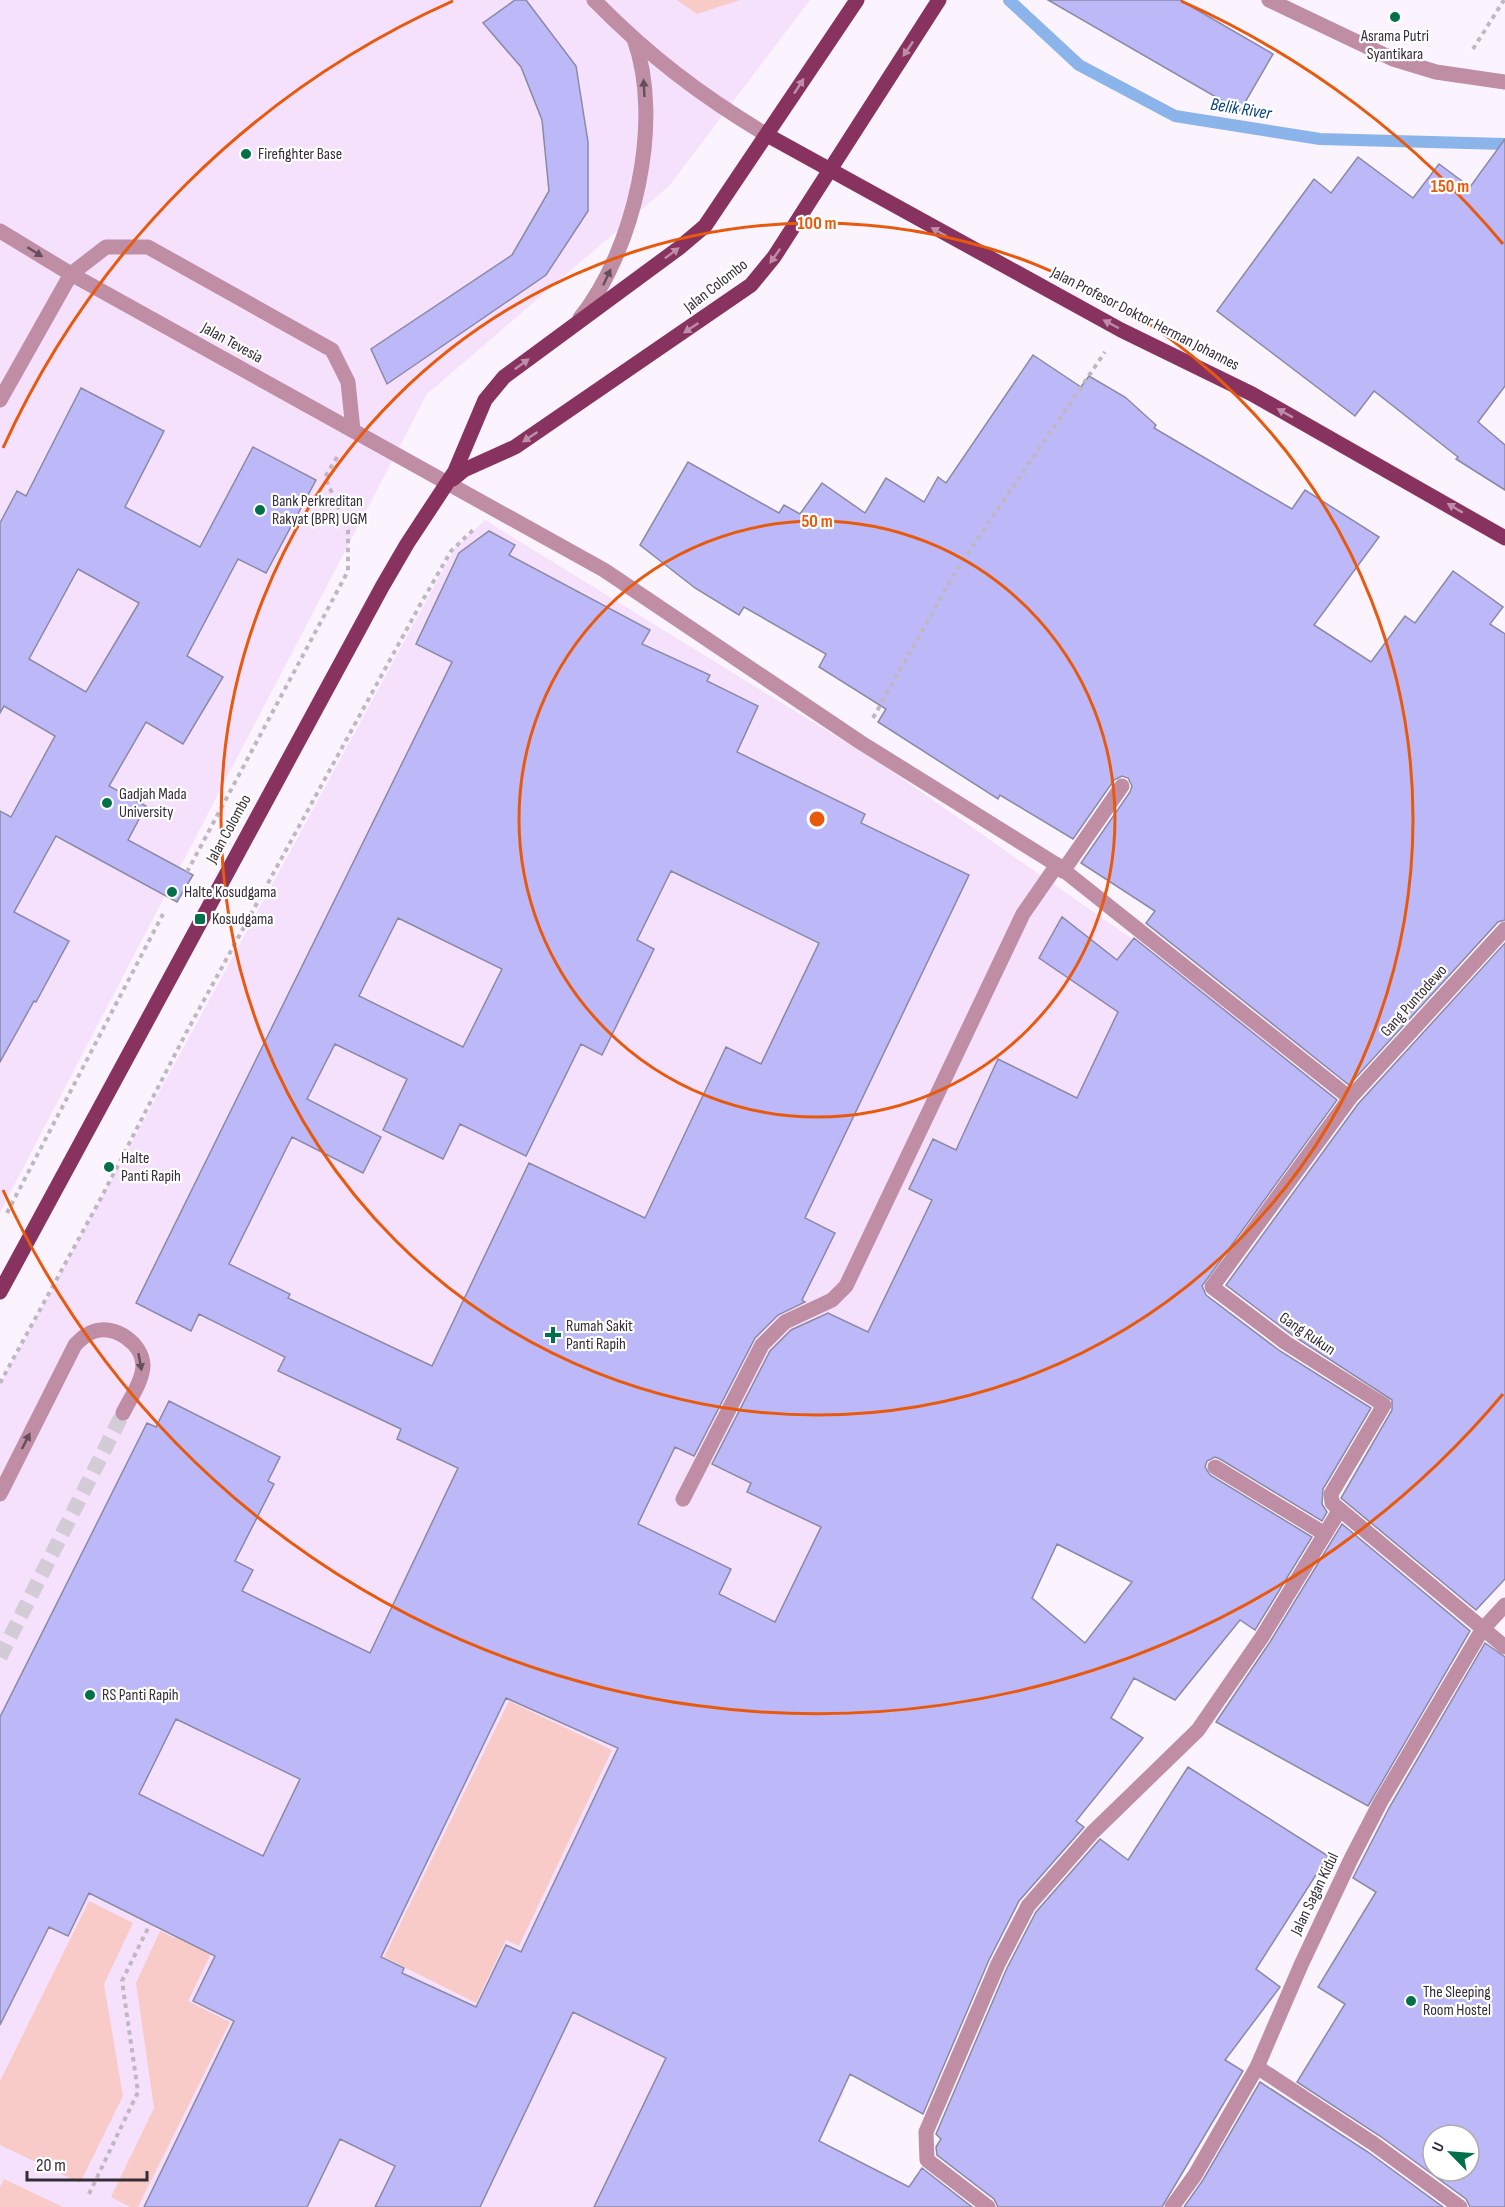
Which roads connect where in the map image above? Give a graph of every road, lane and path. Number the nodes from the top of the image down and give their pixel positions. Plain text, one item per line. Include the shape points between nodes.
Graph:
1 (594, 0) edge
2 (857, 0) edge
3 (939, 0) edge
4 (1269, 0) edge
5 (1504, 0) edge
6 (634, 39) junction
7 (1456, 75) junction
8 (1505, 81) edge
9 (767, 135) junction
10 (830, 172) junction
11 (0, 231) edge
12 (71, 274) junction
13 (575, 325) junction
14 (1121, 330) junction
15 (0, 400) edge
16 (353, 430) junction
17 (448, 483) junction
18 (496, 510) junction
19 (1505, 538) edge
20 (860, 742) junction
21 (1122, 786) dead end
22 (1060, 868) junction
23 (187, 872) dead end
24 (163, 914) dead end
25 (1505, 929) edge
26 (1350, 1098) junction
27 (5, 1216) dead end
28 (1212, 1287) joint
29 (0, 1292) edge
30 (0, 1383) edge
31 (123, 1413) tunnel mouth
32 (1215, 1467) dead end
33 (0, 1494) edge
34 (682, 1498) dead end
35 (1339, 1511) junction
36 (1325, 1534) junction
37 (1505, 1605) edge
38 (1482, 1630) junction
39 (1505, 1647) edge
40 (150, 1924) dead end
41 (1257, 2067) junction
42 (89, 2194) dead end
43 (988, 2207) edge
44 (1172, 2207) edge
45 (1460, 2207) edge

1 - 6 street
9 -> 2 main road, Jalan Colombo
3 -> 10 main road, Jalan Colombo
4 - 7 street via 1393,59
5 - 7 path
6 - 9 street via 695,90
13 -> 6 street via 614,262 639,178 644,82
7 - 8 street
9 - 10 main road, Jalan Profesor Doktor Herman Johannes
13 -> 9 main road, Jalan Colombo via 705,226
14 -> 10 main road, Jalan Profesor Doktor Herman Johannes
10 -> 17 main road, Jalan Colombo via 774,257 739,295 515,447 464,470
11 -> 12 street, Jalan Tevesia
12 - 15 street
12 - 16 street, Jalan Tevesia
12 - 16 street via 106,247 148,247 242,297 332,350 348,382
17 -> 13 main road, Jalan Colombo via 493,388
19 -> 14 main road, Jalan Profesor Doktor Herman Johannes via 1252,394
14 - 20 path via 957,569
16 - 17 street, Jalan Tevesia
16 - 23 path via 325,477 348,530 348,571
17 - 18 street, Jalan Tevesia
17 - 29 main road, Jalan Colombo via 382,587
18 - 20 street, Jalan Tevesia via 604,570
18 - 30 path via 451,551 191,1023
20 - 22 street, Jalan Tevesia
21 - 22 street
22 - 26 street, Jalan Tevesia
22 - 34 street via 1023,914 846,1286 832,1300 785,1322 762,1345
24 - 27 path
25 - 26 street, Gang Puntodewo
26 - 28 street, Gang Puntodewo
28 - 35 street, Gang Rukun via 1286,1343 1384,1405 1331,1494
33 -> 31 street via 75,1345 92,1332 122,1335 132,1342 141,1358 141,1376
32 - 36 street
35 - 36 street
35 - 38 street
36 - 43 street via 1262,1637 1198,1730 1092,1833 1028,1906 998,1964 926,2132 927,2160
37 - 38 street, Jalan Sagan Kidul
38 - 39 street
38 - 41 street, Jalan Sagan Kidul via 1380,1803 1301,1965
40 - 42 path via 122,1981 138,2092
41 - 44 street, Jalan Sagan Kidul via 1195,2175
41 - 45 street via 1374,2144

